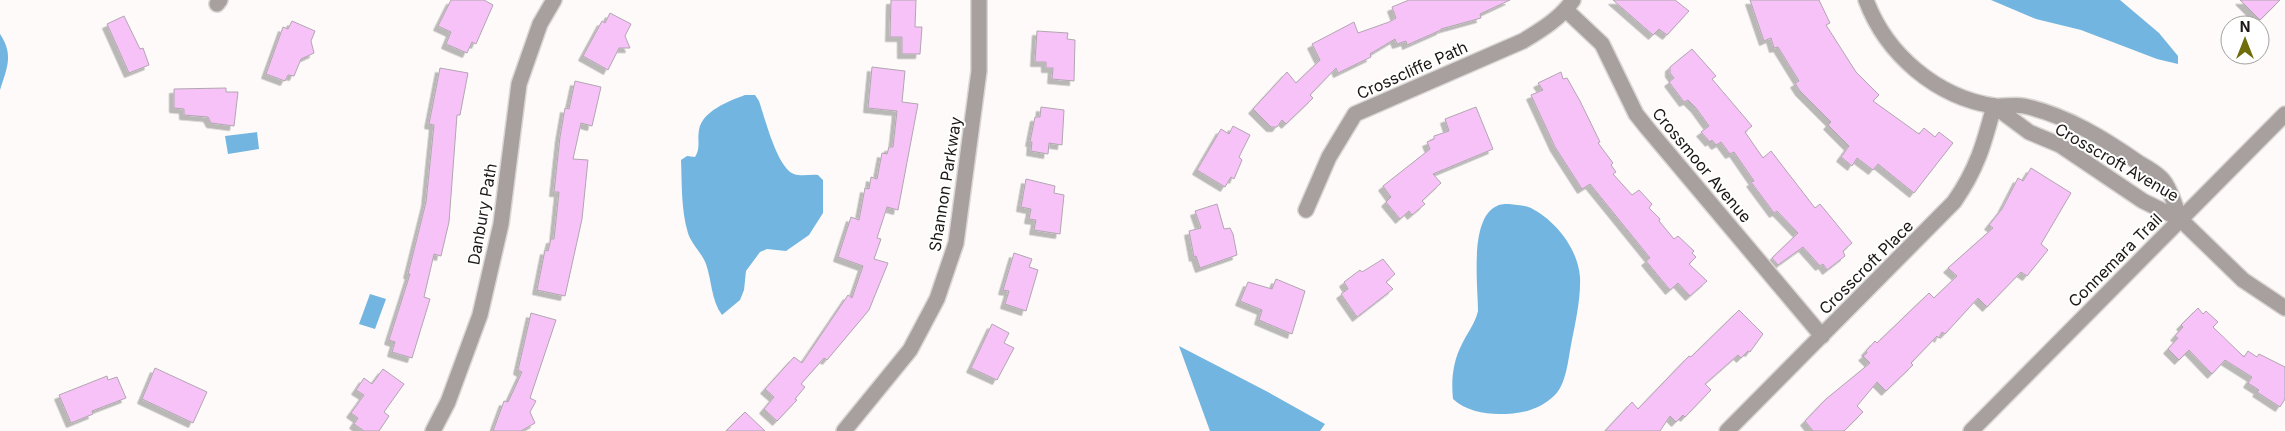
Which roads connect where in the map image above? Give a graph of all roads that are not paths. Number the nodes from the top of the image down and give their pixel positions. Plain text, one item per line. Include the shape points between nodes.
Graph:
1 (554, 0) edge
2 (980, 0) edge
3 (1866, 0) edge
4 (1570, 5) edge
5 (1994, 106) junction
6 (2285, 114) edge
7 (1306, 210) dead end
8 (2180, 218) junction
9 (2285, 308) edge
10 (1822, 336) junction
11 (433, 431) edge
12 (844, 431) edge
13 (1727, 431) edge
14 (1970, 431) edge

1 - 11 street, Danbury Path via 540,24 519,84 501,224 480,315 448,402
2 - 12 street, Shannon Parkway via 979,71 956,243 937,299 910,350
3 - 5 street, Crosscroft Avenue via 1883,35 1908,65 1963,97
4 - 7 street, Crosscliffe Path via 1523,41 1355,114 1329,156
4 - 10 street, Crossmoor Avenue via 1602,44 1636,114
5 - 8 street, Crosscroft Avenue via 2029,132 2060,145 2143,201
5 - 8 street, Crosscroft Avenue via 2023,106 2053,115 2129,155 2162,178
5 - 10 street, Crosscroft Place via 1983,150 1970,179 1954,202
6 - 8 street, Connemara Trail
8 - 9 street via 2243,280
8 - 14 street, Connemara Trail
10 - 13 street, Crosscroft Place

